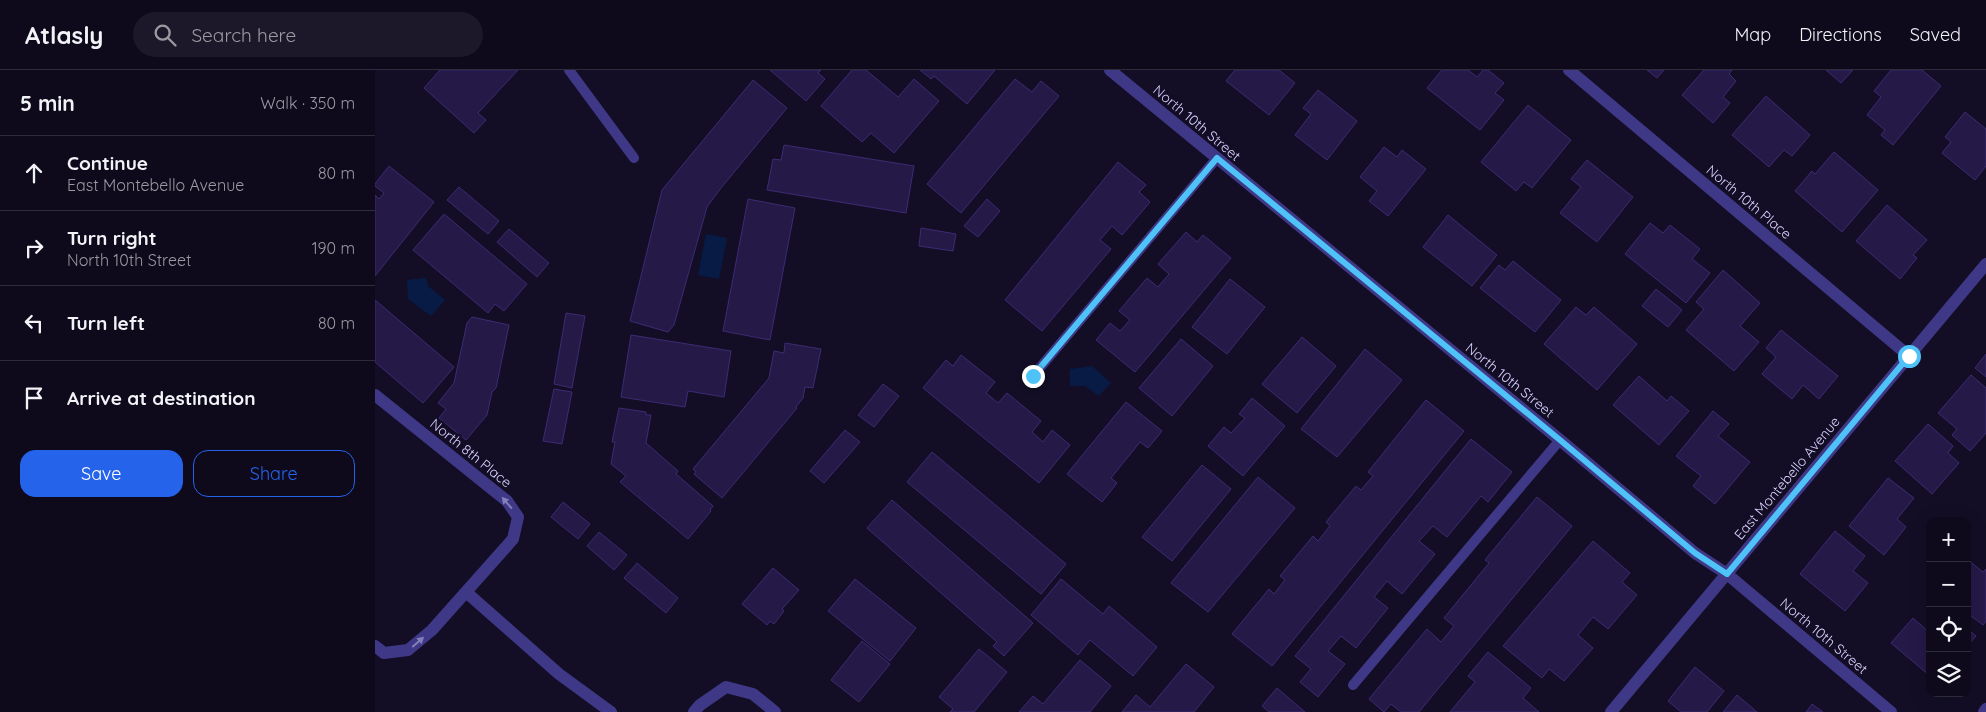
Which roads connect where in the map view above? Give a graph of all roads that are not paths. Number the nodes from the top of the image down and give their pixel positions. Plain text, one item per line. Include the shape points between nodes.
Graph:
1 (569, 70) edge
2 (1110, 70) edge
3 (1569, 70) edge
4 (634, 158) dead end
5 (1217, 158) junction
6 (1986, 264) edge
7 (1909, 356) junction
8 (1033, 376) dead end
9 (375, 395) edge
10 (1560, 440) junction
11 (1727, 574) junction
12 (466, 592) junction
13 (375, 646) edge
14 (1353, 685) dead end
15 (611, 712) edge
16 (694, 712) edge
17 (775, 712) edge
18 (1611, 712) edge
19 (1891, 712) edge

1 - 4 lane
2 - 5 street, North 10th Street
3 - 7 street, North 10th Place
5 - 8 lane
5 - 10 street, North 10th Street
6 - 7 street, East Montebello Avenue
7 - 11 street, East Montebello Avenue
12 -> 9 street, North 8th Place via 513,539 518,517 507,501
10 - 11 street, North 10th Street via 1695,553
10 - 14 lane
11 - 18 street, East Montebello Avenue
11 - 19 street, North 10th Street
13 -> 12 street, North 8th Place via 383,653 408,650 432,630
12 - 15 street via 559,674
16 - 17 street via 726,687 753,694

